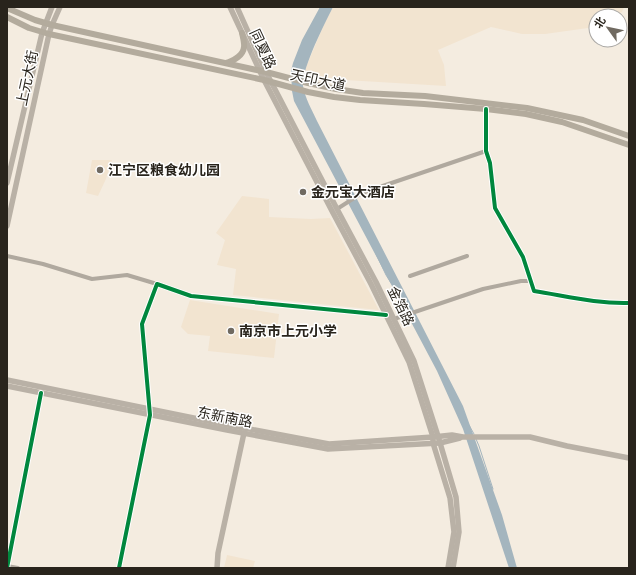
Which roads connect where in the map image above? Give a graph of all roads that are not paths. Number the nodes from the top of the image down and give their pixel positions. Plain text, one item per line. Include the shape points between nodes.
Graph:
1 (52, 7) edge
2 (60, 7) edge
3 (230, 7) edge
4 (237, 7) edge
5 (7, 8) edge
6 (7, 17) edge
7 (49, 24) junction
8 (42, 33) junction
9 (242, 33) junction
10 (49, 34) junction
11 (224, 63) junction
12 (263, 72) junction
13 (264, 80) junction
14 (272, 82) junction
15 (486, 109) junction
16 (629, 136) edge
17 (629, 145) edge
18 (486, 151) junction
19 (7, 183) edge
20 (337, 209) junction
21 (7, 226) edge
22 (7, 256) edge
23 (467, 256) dead end
24 (410, 276) dead end
25 (531, 281) junction
26 (157, 284) junction
27 (629, 303) edge
28 (386, 315) junction
29 (394, 319) junction
30 (7, 380) edge
31 (7, 386) edge
32 (42, 393) junction
33 (150, 412) junction
34 (244, 433) junction
35 (436, 440) junction
36 (629, 458) edge
37 (7, 567) edge
38 (18, 568) edge
39 (119, 568) edge
40 (217, 568) edge
41 (452, 568) edge

1 - 7 main road, 上元大街
2 - 7 main road, 上元大街
3 - 9 main road, 同夏路
4 - 12 main road, 同夏路
5 - 7 main road, 天印大道
6 - 8 main road, 天印大道
7 - 8 main road, 上元大街
7 - 10 main road, 上元大街
7 - 11 main road, 天印大道
8 - 10 main road, 天印大道
8 - 19 main road, 上元大街
9 - 11 main road via 244,51 234,60
9 - 12 main road, 同夏路
10 - 13 main road, 天印大道
10 - 21 main road, 上元大街
11 - 12 main road, 天印大道
12 - 13 main road, 同夏路
12 - 14 main road, 金箔路
12 - 16 main road, 天印大道 via 363,93 425,96 527,108 583,120
13 - 14 main road, 天印大道
13 - 28 main road, 金箔路
14 - 15 main road, 天印大道 via 334,97
14 - 20 main road, 金箔路
15 - 17 main road, 天印大道 via 549,119
15 - 18 street
18 - 20 street via 362,193
18 - 25 street via 490,163 494,208 523,257
20 - 29 main road, 金箔路
22 - 26 street via 92,279 127,275
23 - 24 street
25 - 27 street via 534,291 590,301
25 - 29 street via 483,289
26 - 28 street via 191,296
26 - 33 street via 142,324
28 - 35 main road, 金箔路 via 409,362
29 - 35 main road, 金箔路 via 414,361
30 - 33 main road, 东新南路
31 - 32 main road, 东新南路
32 - 33 main road, 东新南路
32 - 37 street
33 - 34 main road, 东新南路
33 - 35 main road, 东新南路 via 329,444
33 - 39 street
34 - 35 main road, 东新南路 via 328,449
34 - 40 main road
35 - 36 main road via 463,437 530,437
35 - 41 main road, 金箔路 via 456,497 459,532
37 - 38 street

